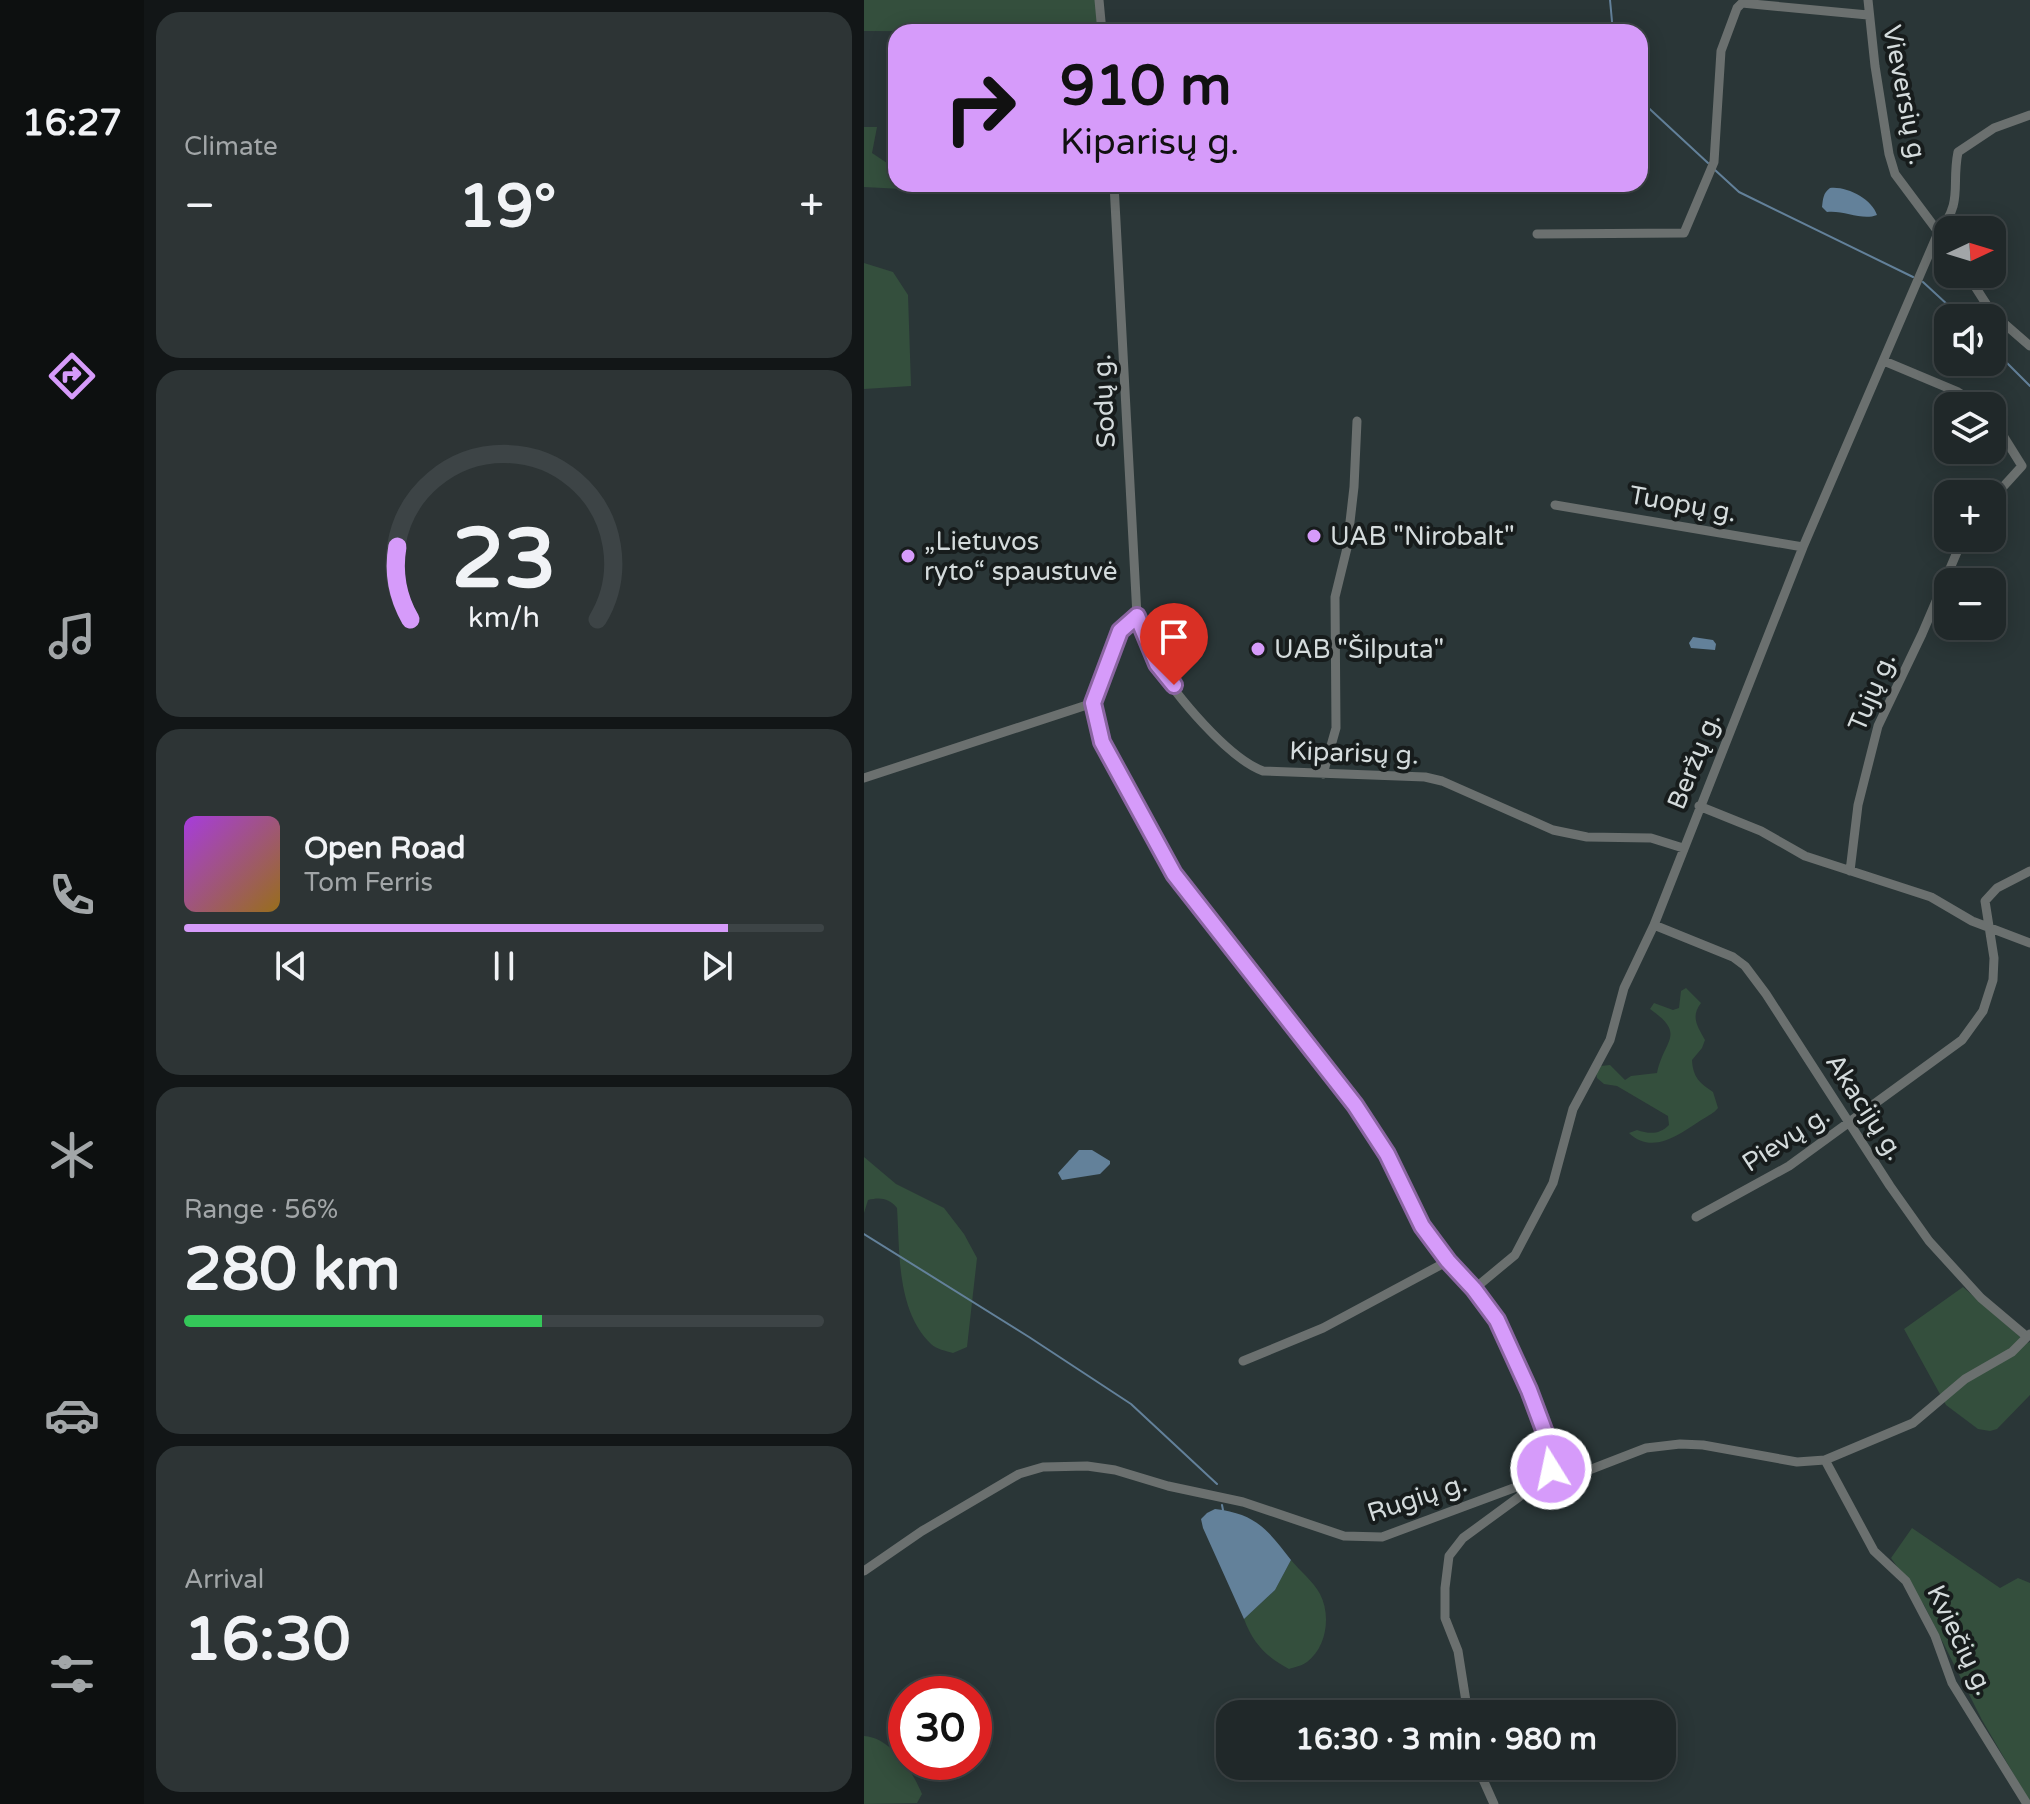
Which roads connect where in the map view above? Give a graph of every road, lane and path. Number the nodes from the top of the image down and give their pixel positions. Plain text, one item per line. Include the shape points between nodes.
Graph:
1 (1099, 0) edge
2 (1868, 0) edge
3 (1868, 15) junction
4 (1101, 24) edge
5 (2030, 115) edge
6 (1114, 192) edge
7 (1951, 216) edge
8 (1934, 228) edge
9 (1537, 234) dead end
10 (1934, 242) edge
11 (1976, 288) edge
12 (2030, 346) edge
13 (1884, 361) junction
14 (1958, 392) edge
15 (1357, 421) dead end
16 (2006, 440) edge
17 (2022, 466) junction
18 (2030, 475) edge
19 (2006, 484) edge
20 (1555, 505) dead end
21 (1803, 547) junction
22 (1957, 552) edge
23 (1137, 616) junction
24 (1093, 703) junction
25 (1323, 774) junction
26 (864, 778) edge
27 (1699, 806) junction
28 (1683, 848) junction
29 (1850, 871) junction
30 (2030, 871) edge
31 (1654, 925) junction
32 (1988, 926) junction
33 (2030, 943) edge
34 (1849, 1124) junction
35 (1696, 1217) dead end
36 (1448, 1261) junction
37 (1474, 1289) junction
38 (2028, 1335) edge
39 (1243, 1361) dead end
40 (1825, 1460) junction
41 (1551, 1469) junction
42 (1535, 1480) junction
43 (864, 1571) edge
44 (1466, 1700) edge
45 (1483, 1780) edge
46 (1494, 1804) edge
47 (2027, 1804) edge

1 - 4 street
2 - 3 street, Vieversių g.
3 - 8 street, Vieversių g. via 1895,174
3 - 9 street via 1742,3 1737,8 1721,51 1714,162 1684,233
5 - 7 street, Beržų g. via 1961,148
6 - 23 street, Sodų g.
10 - 13 street, Beržų g.
11 - 12 street via 1992,313
13 - 14 street
13 - 21 street, Beržų g.
15 - 25 street via 1347,548 1335,597 1336,728
16 - 17 street
17 - 18 street
17 - 19 street
20 - 21 street, Tuopų g.
21 - 27 street, Beržų g.
22 - 29 street, Tujų g. via 1878,726 1855,818
23 - 24 street via 1120,631
23 - 25 street, Kiparisų g. via 1157,664 1243,762 1263,771
24 - 26 street
24 - 36 street via 1102,742 1174,874 1355,1105 1387,1154 1422,1226
25 - 28 street, Kiparisų g. via 1425,777 1553,830 1587,837 1651,838
27 - 28 street, Beržų g.
27 - 29 street via 1805,856
28 - 31 street, Beržų g.
29 - 32 street via 1931,897
30 - 32 street, Pievų g. via 1989,895
31 - 34 street, Akacijų g. via 1745,966
31 - 37 street, Beržų g. via 1624,988 1610,1040 1573,1109 1553,1183 1515,1255
32 - 33 street
32 - 34 street, Pievų g. via 1993,980 1975,1024 1947,1053
34 - 35 street, Pievų g. via 1760,1183
34 - 38 street, Akacijų g. via 1946,1261 1981,1298
36 - 37 street
36 - 39 street via 1323,1328
37 - 41 street via 1497,1320 1523,1377 1550,1446
38 - 40 street, Akacijų g. via 1913,1423
40 - 41 street via 1797,1462 1680,1444 1646,1448 1584,1472
40 - 47 street, Kviečių g. via 1874,1551 1906,1581 1952,1683
41 - 42 street, Rugių g.
42 - 43 street, Rugių g. via 1382,1537 1358,1538 1115,1470 1043,1467 1019,1474
42 - 44 street via 1463,1538 1449,1556 1445,1618 1458,1651
45 - 46 street

